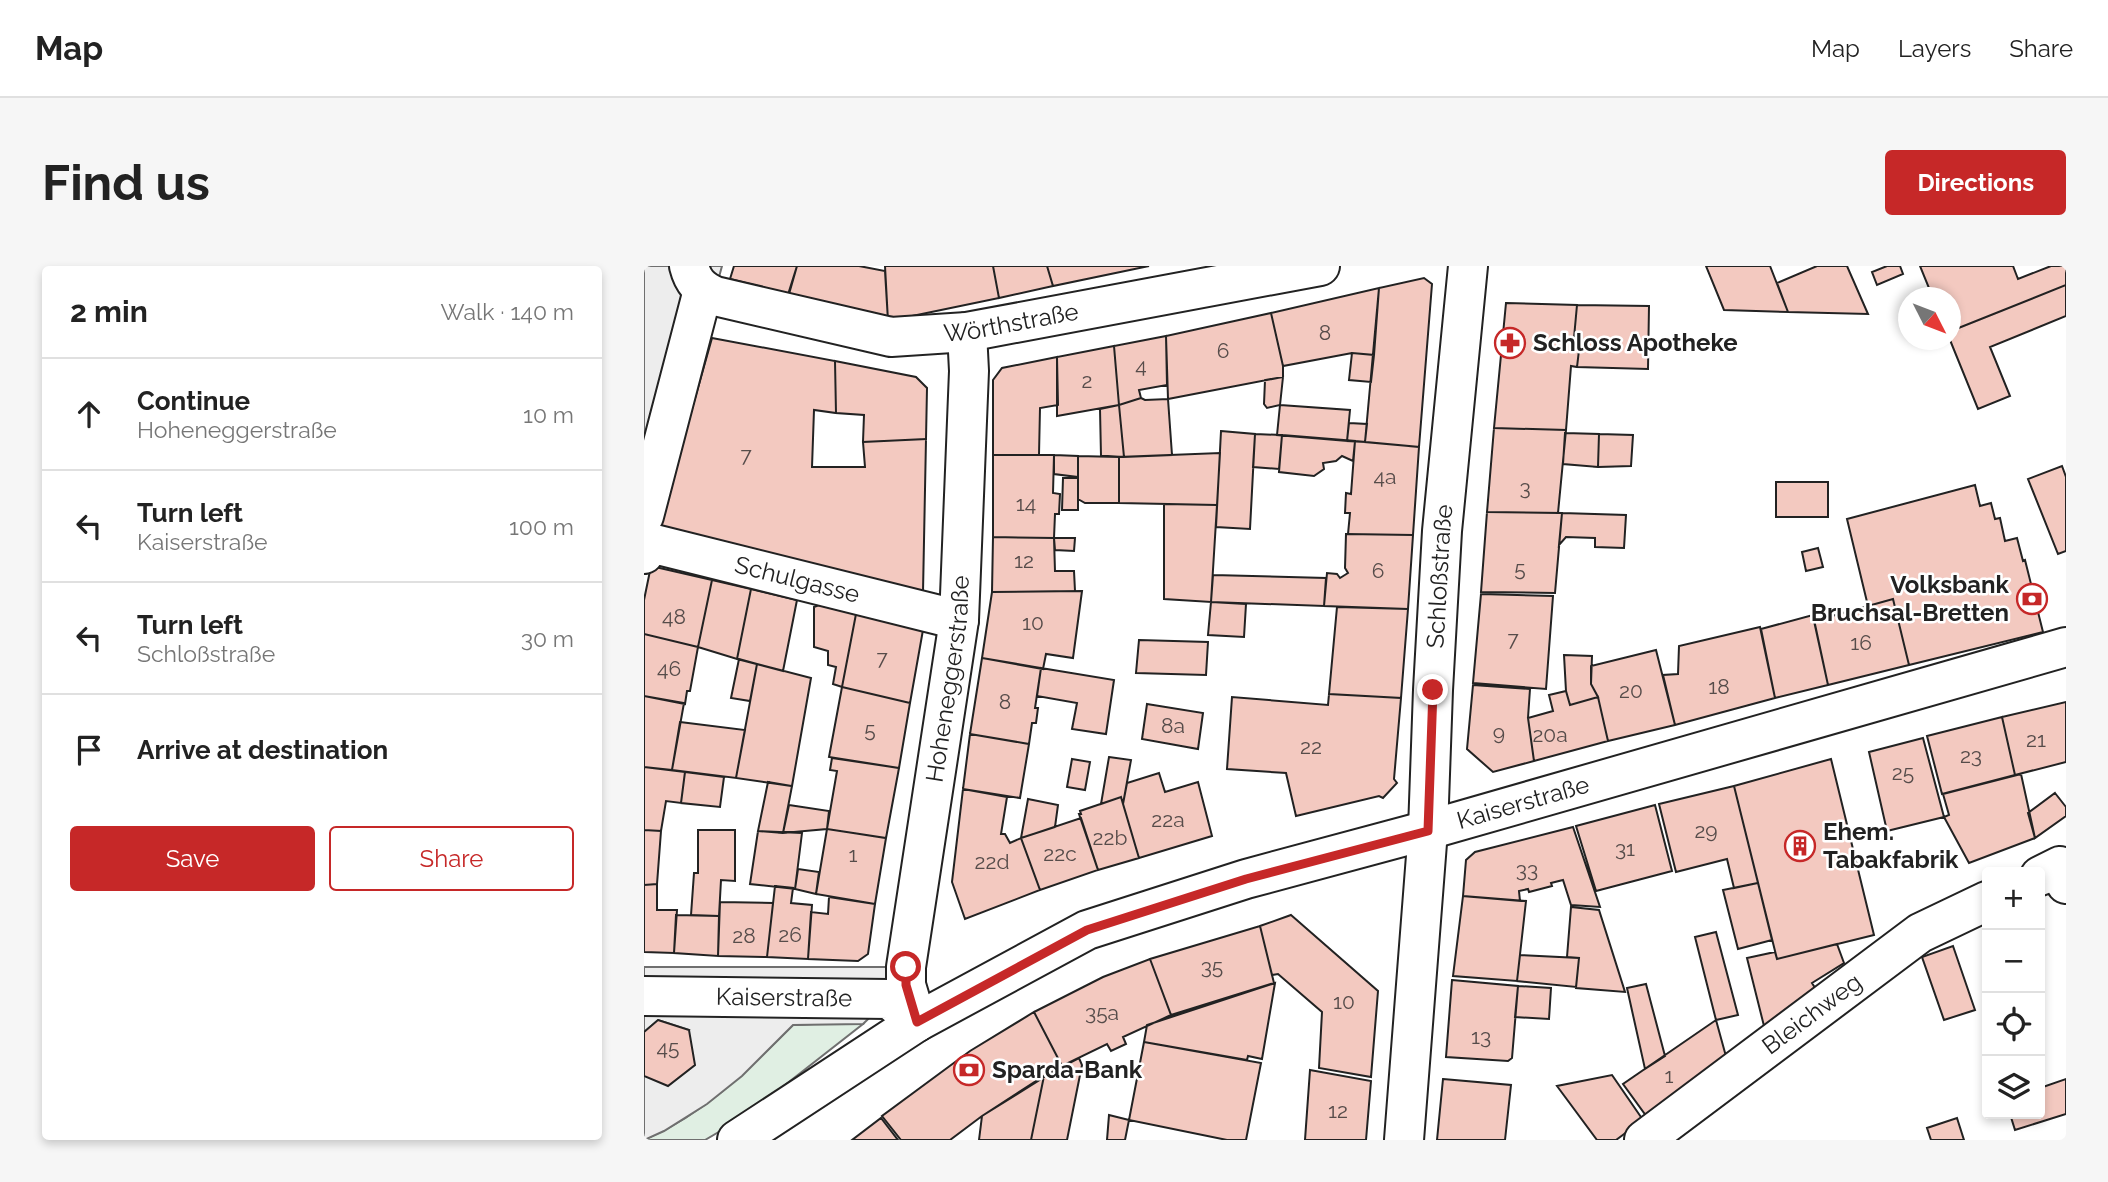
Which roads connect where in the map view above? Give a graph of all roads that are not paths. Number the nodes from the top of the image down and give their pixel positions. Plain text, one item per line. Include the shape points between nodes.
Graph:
1 (1321, 266) edge
2 (1468, 266) edge
3 (696, 278) edge
4 (967, 332) junction
5 (648, 501) edge
6 (644, 554) edge
7 (959, 620) junction
8 (2066, 646) edge
9 (1428, 831) junction
10 (2045, 874) edge
11 (2066, 884) edge
12 (1982, 903) edge
13 (644, 996) edge
14 (917, 1022) junction
15 (737, 1140) edge
16 (1404, 1140) edge
17 (1644, 1140) edge

1 - 4 street, Wörthstraße
2 - 9 street, Schloßstraße via 1442,531
3 - 4 street, Wörthstraße via 715,296 891,337
3 - 5 street
4 - 7 street, Hoheneggerstraße
6 - 7 street, Schulgasse via 646,542
7 - 14 street, Hoheneggerstraße via 906,967 906,985
8 - 9 street, Kaiserstraße
9 - 14 street, Kaiserstraße via 1246,879 1087,930
9 - 16 street, Schloßstraße
10 - 11 street via 2060,866
12 - 17 street, Bleichweg via 1920,933
13 - 14 street, Kaiserstraße via 889,999
14 - 15 street, Kaiserstraße

